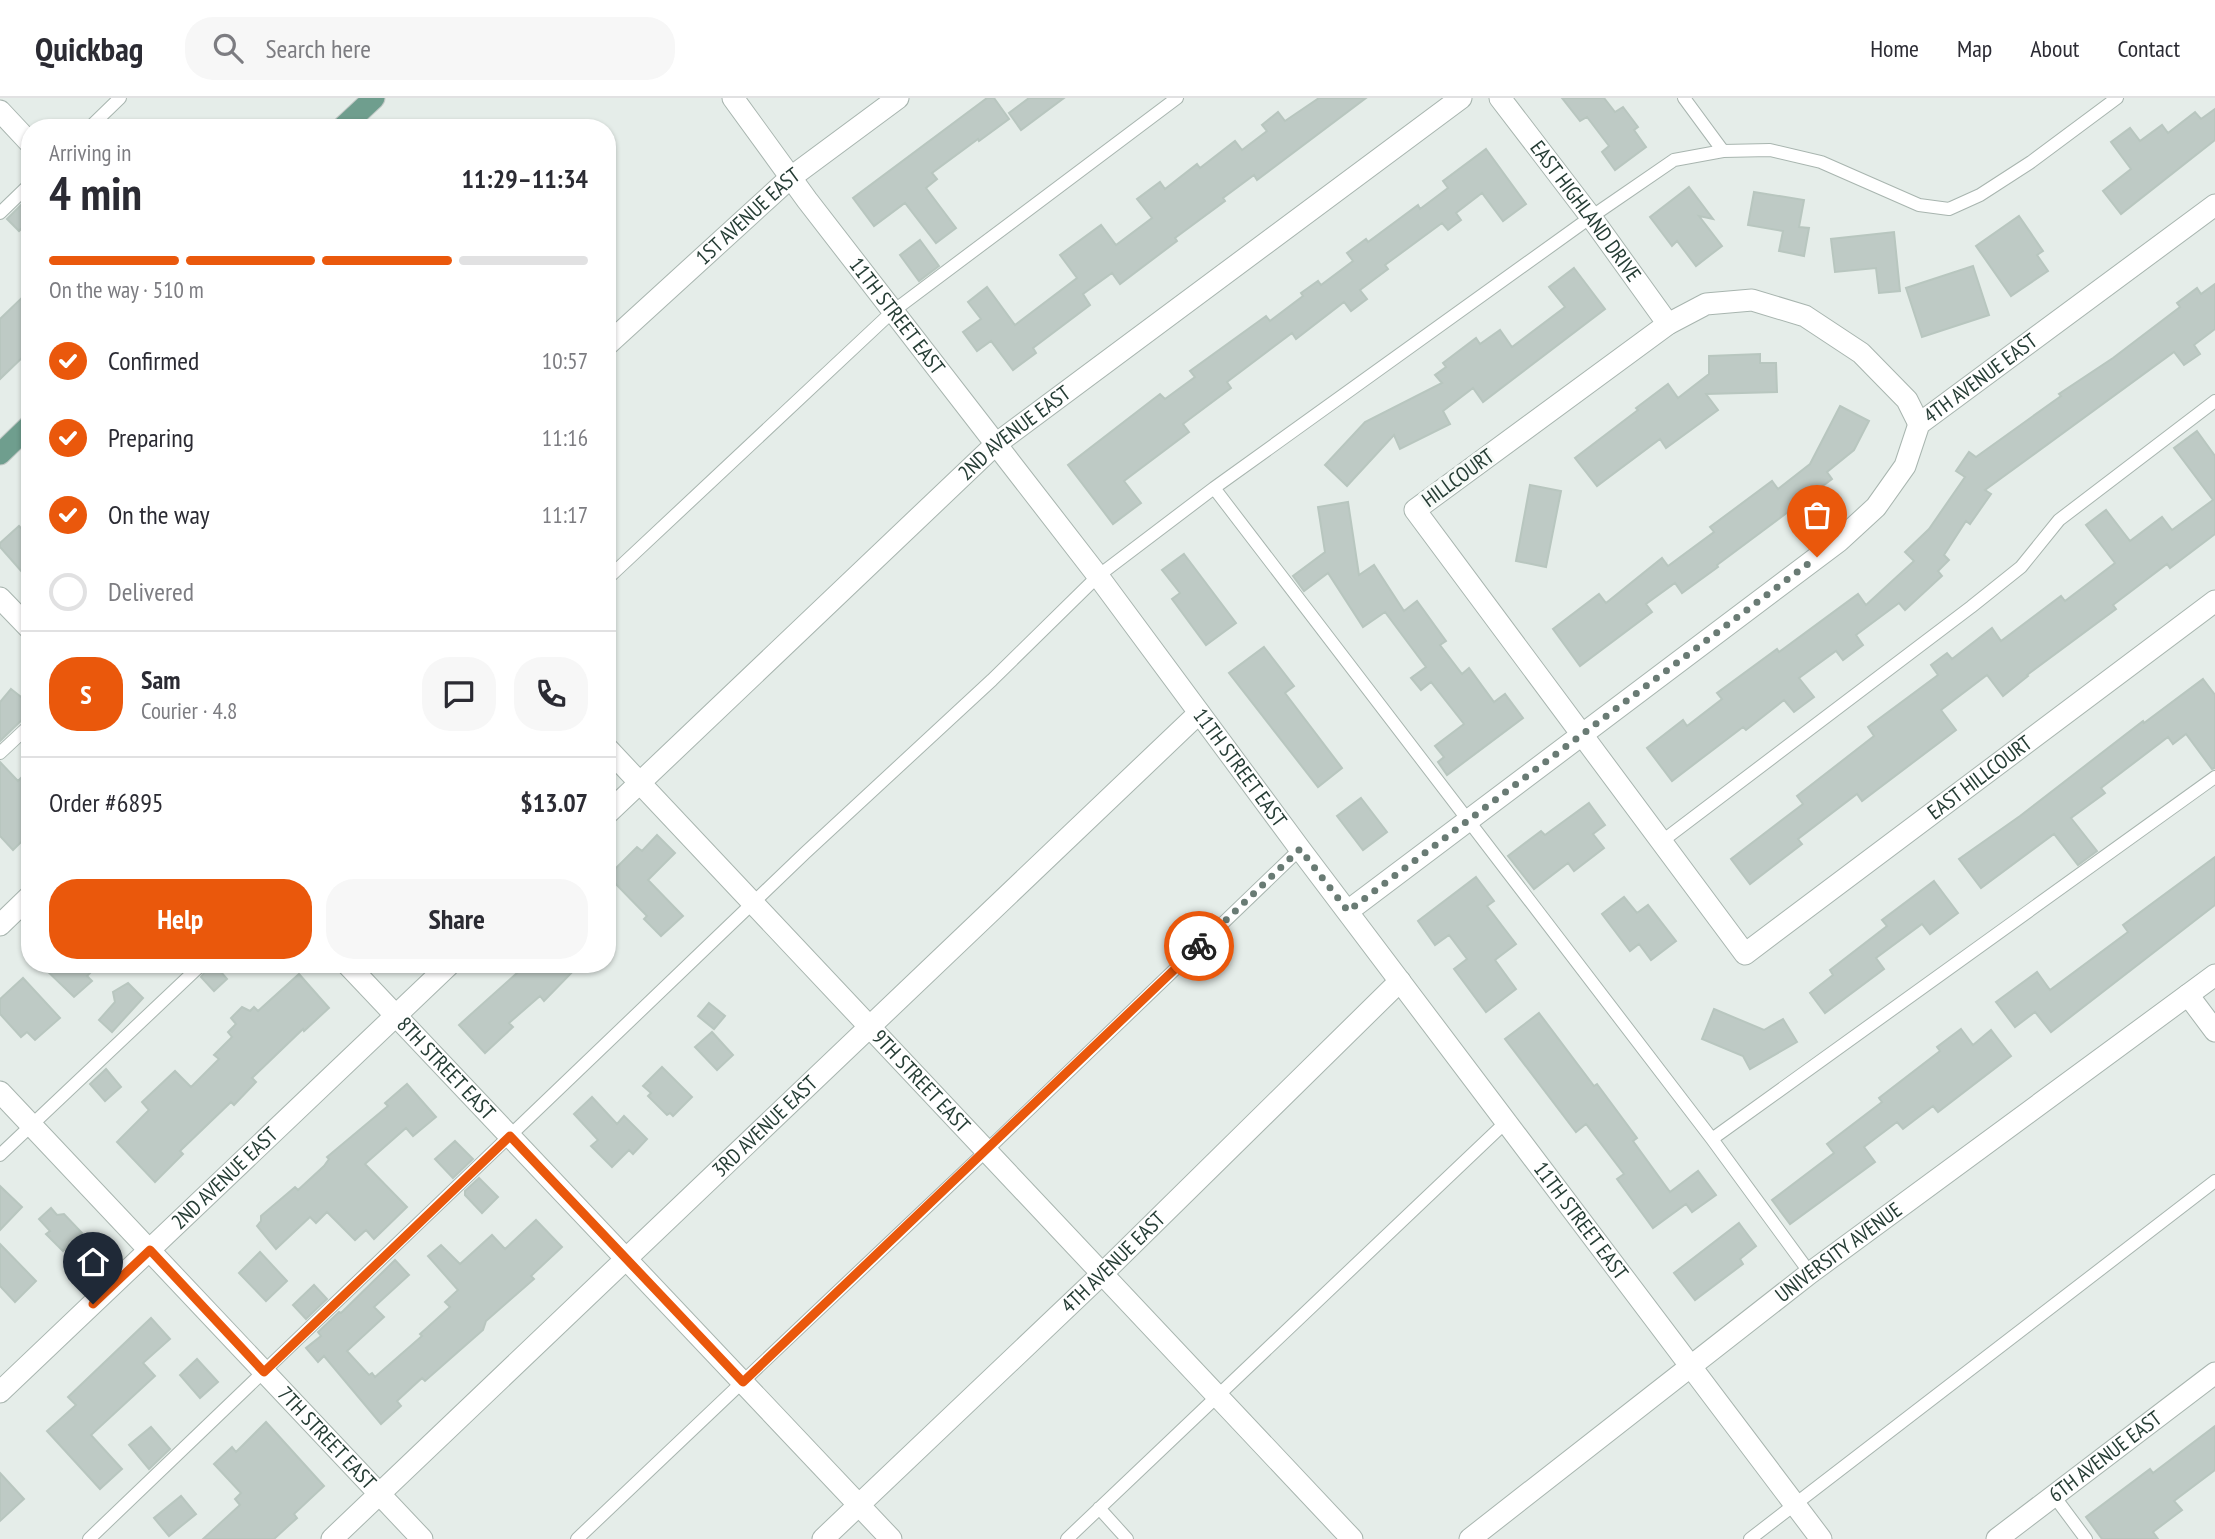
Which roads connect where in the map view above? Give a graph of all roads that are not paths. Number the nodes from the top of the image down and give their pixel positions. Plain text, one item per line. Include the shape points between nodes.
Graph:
1 (120, 98) edge
2 (373, 98) edge
3 (733, 98) edge
4 (898, 98) edge
5 (1177, 98) edge
6 (1461, 98) edge
7 (1500, 98) edge
8 (1684, 98) edge
9 (2117, 98) edge
10 (0, 111) edge
11 (98, 119) edge
12 (351, 119) edge
13 (21, 133) edge
14 (1723, 151) junction
15 (790, 178) junction
16 (21, 193) edge
17 (2215, 205) edge
18 (0, 213) edge
19 (1591, 217) junction
20 (892, 312) junction
21 (1668, 324) junction
22 (616, 337) edge
23 (2215, 401) edge
24 (1919, 424) junction
25 (21, 434) edge
26 (996, 444) junction
27 (0, 454) edge
28 (1214, 488) junction
29 (616, 571) edge
30 (1098, 576) junction
31 (0, 598) edge
32 (2214, 605) edge
33 (21, 620) edge
34 (1199, 713) junction
35 (21, 733) edge
36 (1581, 735) junction
37 (0, 753) edge
38 (616, 757) edge
39 (2215, 777) edge
40 (640, 782) junction
41 (616, 805) edge
42 (1467, 822) junction
43 (1661, 842) junction
44 (1300, 849) junction
45 (753, 903) junction
46 (21, 905) edge
47 (1348, 911) junction
48 (0, 925) edge
49 (1745, 954) joint
50 (192, 973) edge
51 (355, 973) edge
52 (441, 973) edge
53 (2215, 975) edge
54 (1400, 981) junction
55 (2188, 995) junction
56 (396, 1016) junction
57 (870, 1027) junction
58 (2215, 1031) edge
59 (0, 1092) edge
60 (1506, 1122) junction
61 (32, 1125) junction
62 (510, 1136) junction
63 (1712, 1139) junction
64 (987, 1150) junction
65 (0, 1155) edge
66 (2215, 1181) edge
67 (150, 1250) junction
68 (626, 1258) junction
69 (1103, 1273) junction
70 (1810, 1273) junction
71 (1690, 1366) junction
72 (264, 1372) junction
73 (2215, 1373) edge
74 (743, 1382) junction
75 (0, 1392) edge
76 (1217, 1395) junction
77 (379, 1494) junction
78 (2054, 1496) junction
79 (859, 1505) junction
80 (1795, 1505) junction
81 (1099, 1508) junction
82 (89, 1539) edge
83 (332, 1539) edge
84 (422, 1539) edge
85 (577, 1539) edge
86 (823, 1539) edge
87 (891, 1539) edge
88 (1067, 1539) edge
89 (1126, 1539) edge
90 (1352, 1539) edge
91 (1470, 1539) edge
92 (1750, 1539) edge
93 (1821, 1539) edge
94 (1997, 1539) edge
95 (2087, 1539) edge

1 - 11 lane
2 - 12 main road
3 - 15 street, 11TH STREET EAST
4 - 15 street, 1ST AVENUE EAST
5 - 20 lane
6 - 26 street, 2ND AVENUE EAST
7 - 19 street, EAST HIGHLAND DRIVE
8 - 14 lane
9 - 14 lane via 2031,162 1950,209 1919,205 1821,162 1770,150
10 - 13 street
14 - 19 lane via 1674,160
15 - 20 street, 11TH STREET EAST
15 - 22 street, 1ST AVENUE EAST
16 - 18 lane
17 - 24 street, 4TH AVENUE EAST
19 - 21 street, EAST HIGHLAND DRIVE
19 - 28 lane
20 - 26 street, 11TH STREET EAST
20 - 29 lane
21 - 24 street, HILLCOURT via 1706,304 1752,300 1805,316 1861,353 1907,400
21 - 36 street, HILLCOURT via 1415,510
23 - 43 lane via 2059,520 2021,567 1971,607
24 - 36 street, 4TH AVENUE EAST via 1905,466 1876,508 1839,541
25 - 27 main road
26 - 30 street, 11TH STREET EAST
26 - 40 street, 2ND AVENUE EAST
28 - 30 lane
28 - 42 lane
30 - 34 street, 11TH STREET EAST
30 - 45 lane
31 - 33 street
32 - 49 street, EAST HILLCOURT
34 - 44 street, 11TH STREET EAST
34 - 57 street, 3RD AVENUE EAST
35 - 37 lane
36 - 42 street, 4TH AVENUE EAST
36 - 43 street, HILLCOURT
38 - 40 street, 9TH STREET EAST
39 - 63 lane
40 - 41 street, 2ND AVENUE EAST
40 - 45 street, 9TH STREET EAST
42 - 47 street, 4TH AVENUE EAST
42 - 63 lane
43 - 49 street, HILLCOURT
44 - 47 street, 11TH STREET EAST
44 - 64 lane
45 - 57 street, 9TH STREET EAST
45 - 62 lane
46 - 48 street
47 - 54 street, 11TH STREET EAST
50 - 61 lane
51 - 56 street, 8TH STREET EAST
52 - 56 street, 2ND AVENUE EAST
53 - 55 street, UNIVERSITY AVENUE
54 - 60 street, 11TH STREET EAST
54 - 69 street, 4TH AVENUE EAST
55 - 58 street
55 - 70 street, UNIVERSITY AVENUE
56 - 62 street, 8TH STREET EAST
56 - 67 street, 2ND AVENUE EAST
57 - 64 street, 9TH STREET EAST
57 - 68 street, 3RD AVENUE EAST
59 - 61 street, 7TH STREET EAST
60 - 71 street, 11TH STREET EAST
60 - 76 lane
61 - 65 lane
61 - 67 street, 7TH STREET EAST
62 - 68 street, 8TH STREET EAST
62 - 72 lane
63 - 70 lane
64 - 69 street, 9TH STREET EAST
64 - 74 lane
66 - 80 lane
67 - 72 street, 7TH STREET EAST
67 - 75 street, 2ND AVENUE EAST
68 - 74 street, 8TH STREET EAST
68 - 77 street, 3RD AVENUE EAST
69 - 76 street, 9TH STREET EAST
69 - 79 street, 4TH AVENUE EAST
70 - 71 street, UNIVERSITY AVENUE
71 - 80 street, 11TH STREET EAST
71 - 91 street, UNIVERSITY AVENUE
72 - 77 street, 7TH STREET EAST
72 - 82 lane
73 - 78 street, 6TH AVENUE EAST
74 - 79 street, 8TH STREET EAST
74 - 85 lane
76 - 81 lane
76 - 90 street, 9TH STREET EAST
77 - 83 street, 3RD AVENUE EAST
77 - 84 street, 7TH STREET EAST
78 - 94 street, 6TH AVENUE EAST
78 - 95 lane
79 - 86 street, 4TH AVENUE EAST
79 - 87 street, 8TH STREET EAST
80 - 92 lane
80 - 93 street, 11TH STREET EAST
81 - 88 lane
81 - 89 lane

